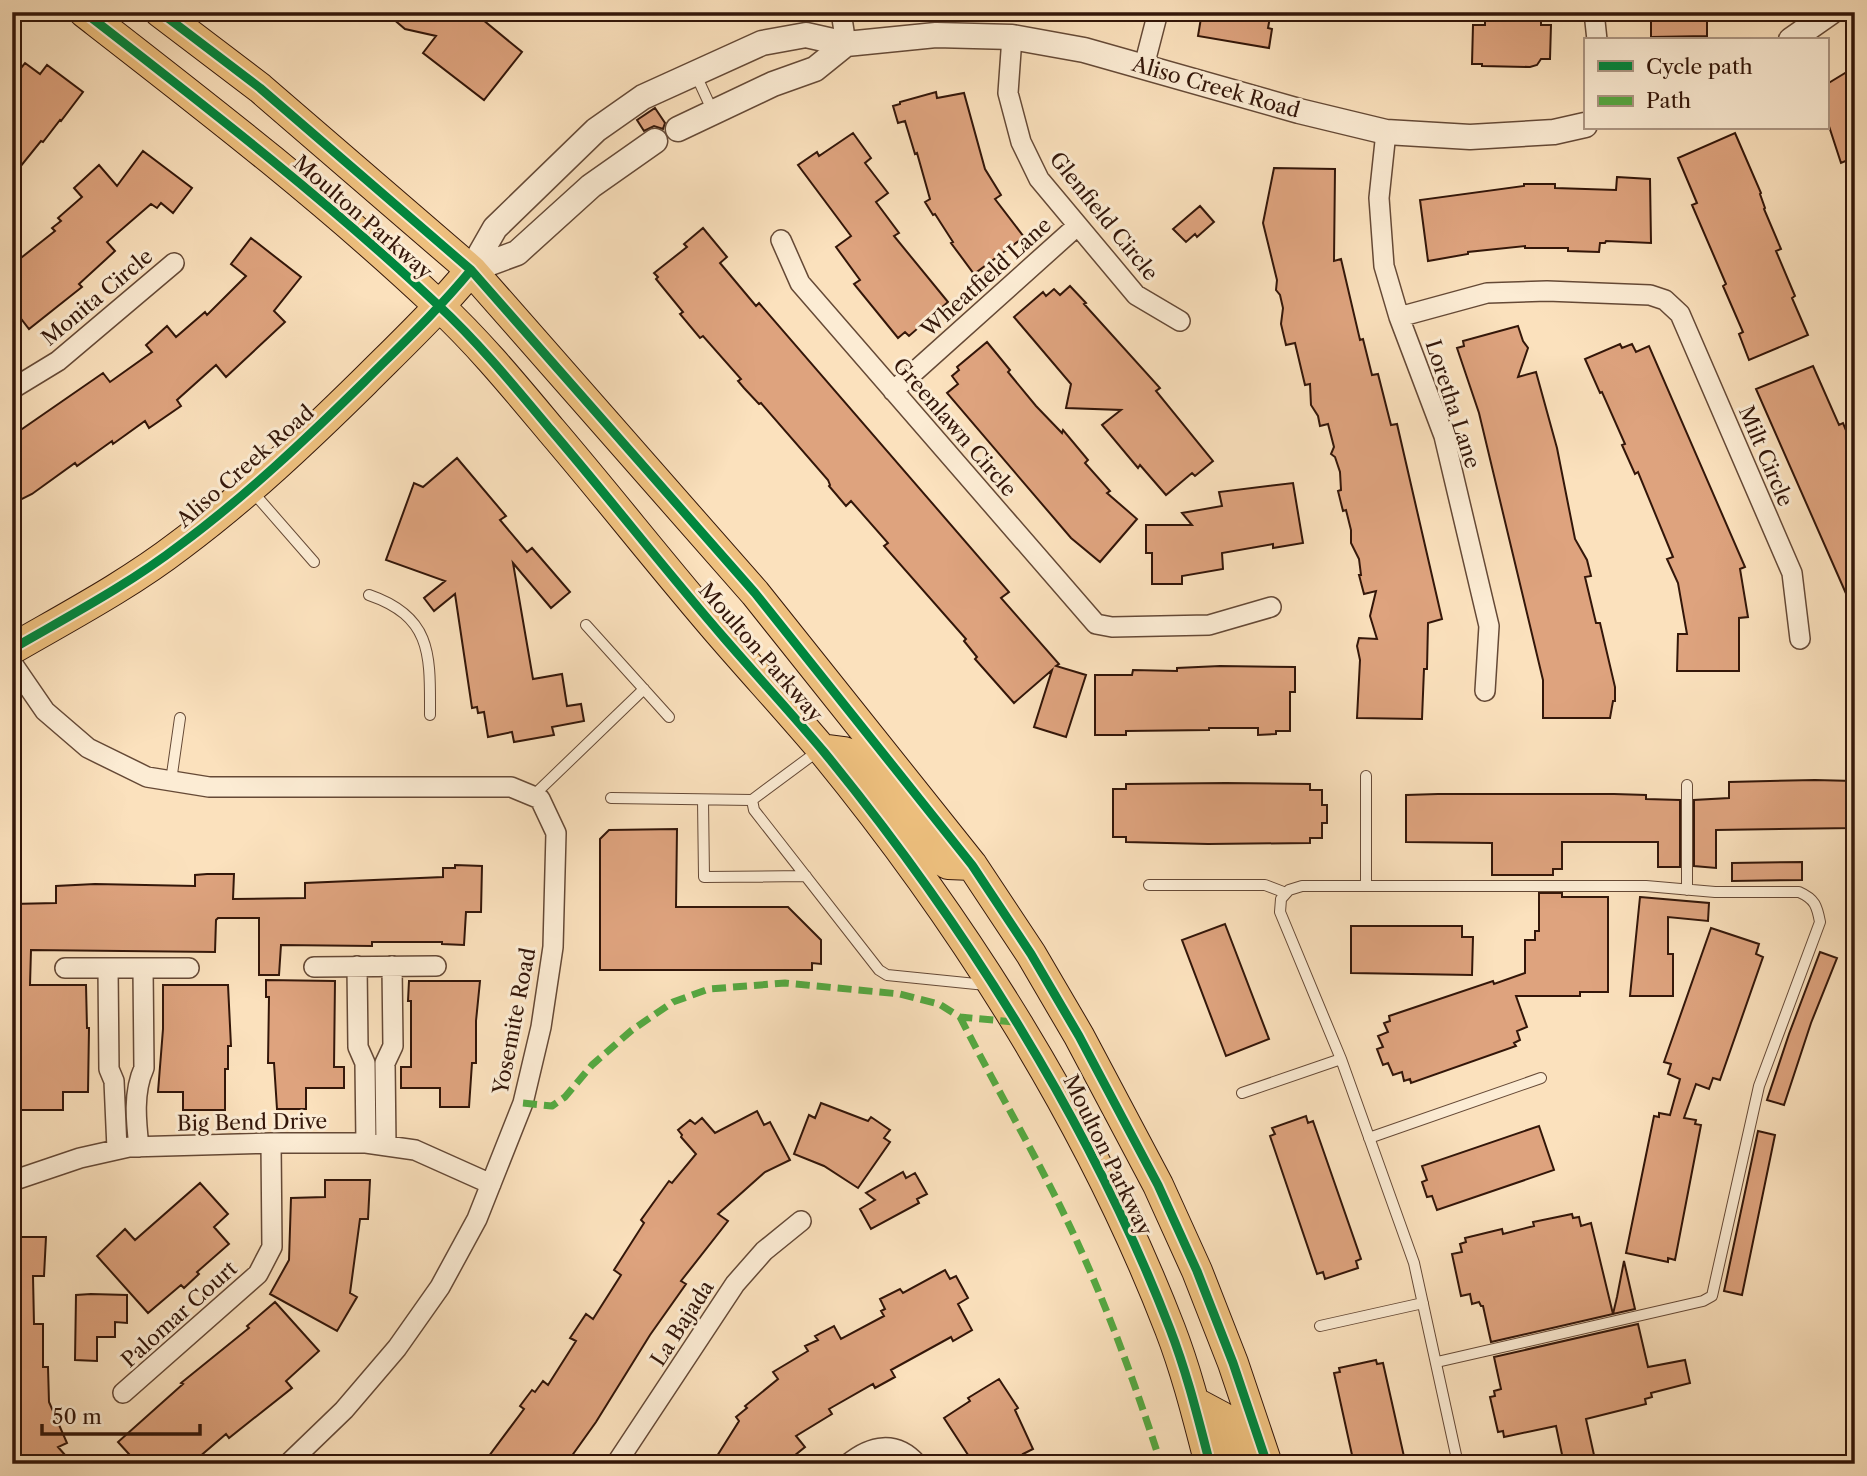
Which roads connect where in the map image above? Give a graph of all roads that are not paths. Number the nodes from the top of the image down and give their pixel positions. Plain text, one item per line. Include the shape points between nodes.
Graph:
1 (16, 12) edge
2 (84, 12) edge
3 (159, 12) edge
4 (841, 12) edge
5 (1158, 12) edge
6 (1594, 12) edge
7 (1831, 12) edge
8 (12, 17) edge
9 (1012, 37) junction
10 (1597, 38) edge
11 (1794, 38) edge
12 (846, 44) junction
13 (1144, 66) junction
14 (694, 72) junction
15 (713, 112) junction
16 (1584, 125) edge
17 (678, 129) dead end
18 (1386, 132) junction
19 (656, 141) dead end
20 (1077, 226) junction
21 (781, 240) dead end
22 (174, 263) dead end
23 (471, 270) junction
24 (440, 307) junction
25 (1399, 317) junction
26 (1180, 321) dead end
27 (12, 388) edge
28 (893, 391) junction
29 (250, 489) junction
30 (313, 562) dead end
31 (369, 595) dead end
32 (1271, 607) dead end
33 (586, 625) dead end
34 (1800, 639) dead end
35 (12, 649) edge
36 (12, 663) edge
37 (644, 689) junction
38 (1485, 691) dead end
39 (430, 715) dead end
40 (669, 717) dead end
41 (180, 719) dead end
42 (821, 749) junction
43 (1366, 776) dead end
44 (171, 781) junction
45 (1687, 785) dead end
46 (533, 796) junction
47 (611, 798) dead end
48 (703, 800) junction
49 (752, 800) junction
50 (972, 865) junction
51 (806, 876) junction
52 (1149, 885) dead end
53 (1366, 886) junction
54 (1687, 890) junction
55 (1286, 893) junction
56 (358, 966) junction
57 (392, 966) junction
58 (436, 966) dead end
59 (314, 967) dead end
60 (65, 968) dead end
61 (108, 968) junction
62 (143, 968) junction
63 (189, 968) dead end
64 (991, 985) junction
65 (1340, 1059) junction
66 (365, 1063) junction
67 (385, 1063) junction
68 (1541, 1078) dead end
69 (114, 1081) junction
70 (138, 1081) junction
71 (1241, 1093) dead end
72 (1369, 1138) junction
73 (271, 1143) junction
74 (366, 1143) junction
75 (386, 1146) junction
76 (139, 1147) junction
77 (117, 1149) junction
78 (12, 1181) edge
79 (491, 1184) junction
80 (801, 1221) dead end
81 (1423, 1303) junction
82 (1320, 1326) dead end
83 (1437, 1362) junction
84 (123, 1393) dead end
85 (1194, 1402) junction
86 (288, 1464) edge
87 (616, 1464) edge
88 (848, 1464) edge
89 (917, 1464) edge
90 (1210, 1464) edge
91 (1240, 1464) edge
92 (1267, 1464) edge
93 (1458, 1464) edge

1 - 8 street
2 - 24 main road, Moulton Parkway via 262,152
3 - 23 main road, Moulton Parkway via 260,89
4 - 12 street
5 - 13 street
6 - 10 street
7 - 11 street
9 - 12 street, Aliso Creek Road via 936,35
9 - 13 street, Aliso Creek Road
9 - 20 street, Glenfield Circle via 1008,93 1021,142 1039,180
12 - 14 street, Aliso Creek Road via 806,35 762,43
12 - 15 street via 816,69
13 - 18 street, Aliso Creek Road
14 - 15 lane
14 - 23 street, Aliso Creek Road via 643,97 596,130 495,228
15 - 17 street
16 - 18 street, Aliso Creek Road via 1554,132 1470,137
18 - 25 street, Loretha Lane via 1379,198 1384,266
19 - 23 street, Aliso Creek Road via 591,186 517,253
20 - 26 street, Glenfield Circle via 1136,295
20 - 28 street, Wheatfield Lane
21 - 28 street, Greenlawn Circle via 800,284
22 - 27 street, Monita Circle via 58,361
23 - 24 main road, Aliso Creek Road
23 - 50 main road, Moulton Parkway via 755,593
24 - 29 main road, Aliso Creek Road
24 - 42 main road, Moulton Parkway via 515,387
25 - 34 street, Milt Circle via 1487,293 1650,295 1665,300 1680,314 1791,573
25 - 38 street, Loretha Lane via 1444,436 1489,626
28 - 32 street, Greenlawn Circle via 1096,624 1209,625
29 - 30 lane
29 - 35 main road, Aliso Creek Road via 179,547
31 - 39 lane via 401,611 423,637 430,669
33 - 37 lane
36 - 44 street via 45,711 88,748 147,777
37 - 40 lane
37 - 46 lane
41 - 44 lane
42 - 49 lane
42 - 50 main road via 860,758 939,858 948,864
42 - 64 main road, Moulton Parkway via 954,926
43 - 53 lane
44 - 46 street via 209,787 511,787
45 - 54 lane
46 - 79 street, Yosemite Road via 540,799 556,833 553,947 523,1103
47 - 48 lane
48 - 49 lane
48 - 51 lane via 704,877
49 - 51 lane via 754,810
50 - 92 main road, Moulton Parkway via 1079,1036 1158,1185 1233,1363
51 - 64 lane via 887,975
52 - 55 lane via 1265,885
53 - 54 lane
53 - 55 lane via 1302,886
54 - 83 lane via 1799,892 1817,906 1820,922 1759,1086 1712,1296
55 - 65 lane via 1280,912
56 - 57 street
56 - 59 street
56 - 66 street via 358,1047
57 - 58 street
57 - 67 street via 393,1046
60 - 61 street
61 - 62 street
61 - 69 street via 109,1069
62 - 63 street
62 - 70 street via 144,1068
64 - 85 main road, Moulton Parkway via 1048,1073 1136,1249
65 - 71 lane
65 - 72 lane
66 - 67 street
66 - 74 street
67 - 75 street
68 - 72 lane
69 - 70 street
69 - 77 street
70 - 76 street
72 - 81 lane
73 - 74 street, Big Bend Drive
73 - 76 street, Big Bend Drive
73 - 84 street, Palomar Court via 272,1247 258,1274
74 - 75 street, Big Bend Drive
75 - 79 street, Big Bend Drive via 415,1150
76 - 77 street, Big Bend Drive
77 - 78 street, Big Bend Drive
79 - 86 street, Yosemite Road via 440,1287 397,1348 344,1410
80 - 87 street, La Bajada via 764,1251 735,1284
81 - 82 lane
81 - 83 lane
83 - 93 lane
85 - 90 main road, Moulton Parkway
85 - 91 main road via 1222,1417
88 - 89 street via 872,1450 890,1447 905,1452

